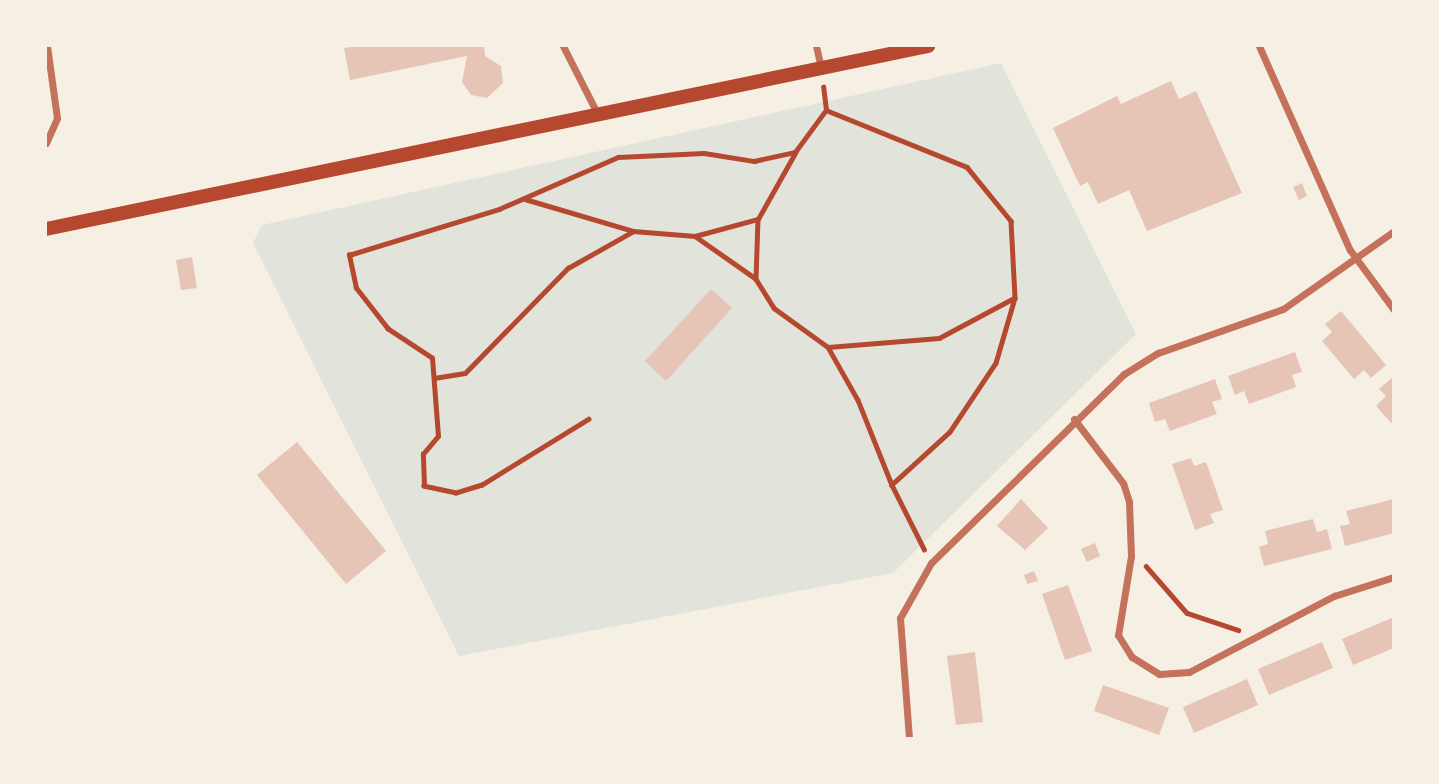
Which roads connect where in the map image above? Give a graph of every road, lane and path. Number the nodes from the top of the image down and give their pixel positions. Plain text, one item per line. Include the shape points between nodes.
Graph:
1 (47, 46) edge
2 (563, 46) edge
3 (816, 46) edge
4 (928, 46) edge
5 (1259, 46) edge
6 (821, 68) junction
7 (825, 110) junction
8 (598, 115) junction
9 (46, 143) edge
10 (795, 152) junction
11 (524, 199) junction
12 (758, 219) junction
13 (46, 229) edge
14 (633, 231) junction
15 (1394, 232) edge
16 (695, 236) junction
17 (1356, 260) junction
18 (756, 279) junction
19 (1015, 298) junction
20 (1394, 310) edge
21 (828, 347) junction
22 (434, 378) junction
23 (589, 419) dead end
24 (1074, 419) junction
25 (892, 485) junction
26 (1132, 543) junction
27 (931, 563) junction
28 (1394, 577) edge
29 (1255, 635) junction
30 (909, 738) edge

1 - 9 street via 57,118
2 - 8 street
3 - 6 street
4 - 6 main road
5 - 17 street
6 - 7 path
6 - 8 main road
7 - 10 path
7 - 19 path via 967,167 1012,221
8 - 13 main road
10 - 11 path via 754,161 704,153 618,157
10 - 12 path
11 - 14 path
11 - 22 path via 349,255 356,288 388,328 432,358
12 - 16 path
12 - 18 path
14 - 16 path
14 - 22 path via 568,268 465,373
15 - 17 street
16 - 18 path
17 - 20 street
17 - 24 street via 1283,309 1149,358
18 - 21 path via 774,308
19 - 21 path via 939,338
19 - 25 path via 996,363 950,432
21 - 25 path
22 - 23 path via 438,436 423,454 424,486 456,493 482,485
24 - 26 street via 1122,483
24 - 27 street
25 - 27 path
26 - 29 path via 1159,589 1187,613
26 - 29 street via 1116,628 1139,662 1159,674 1181,675
27 - 30 street via 900,618
28 - 29 street via 1345,591

